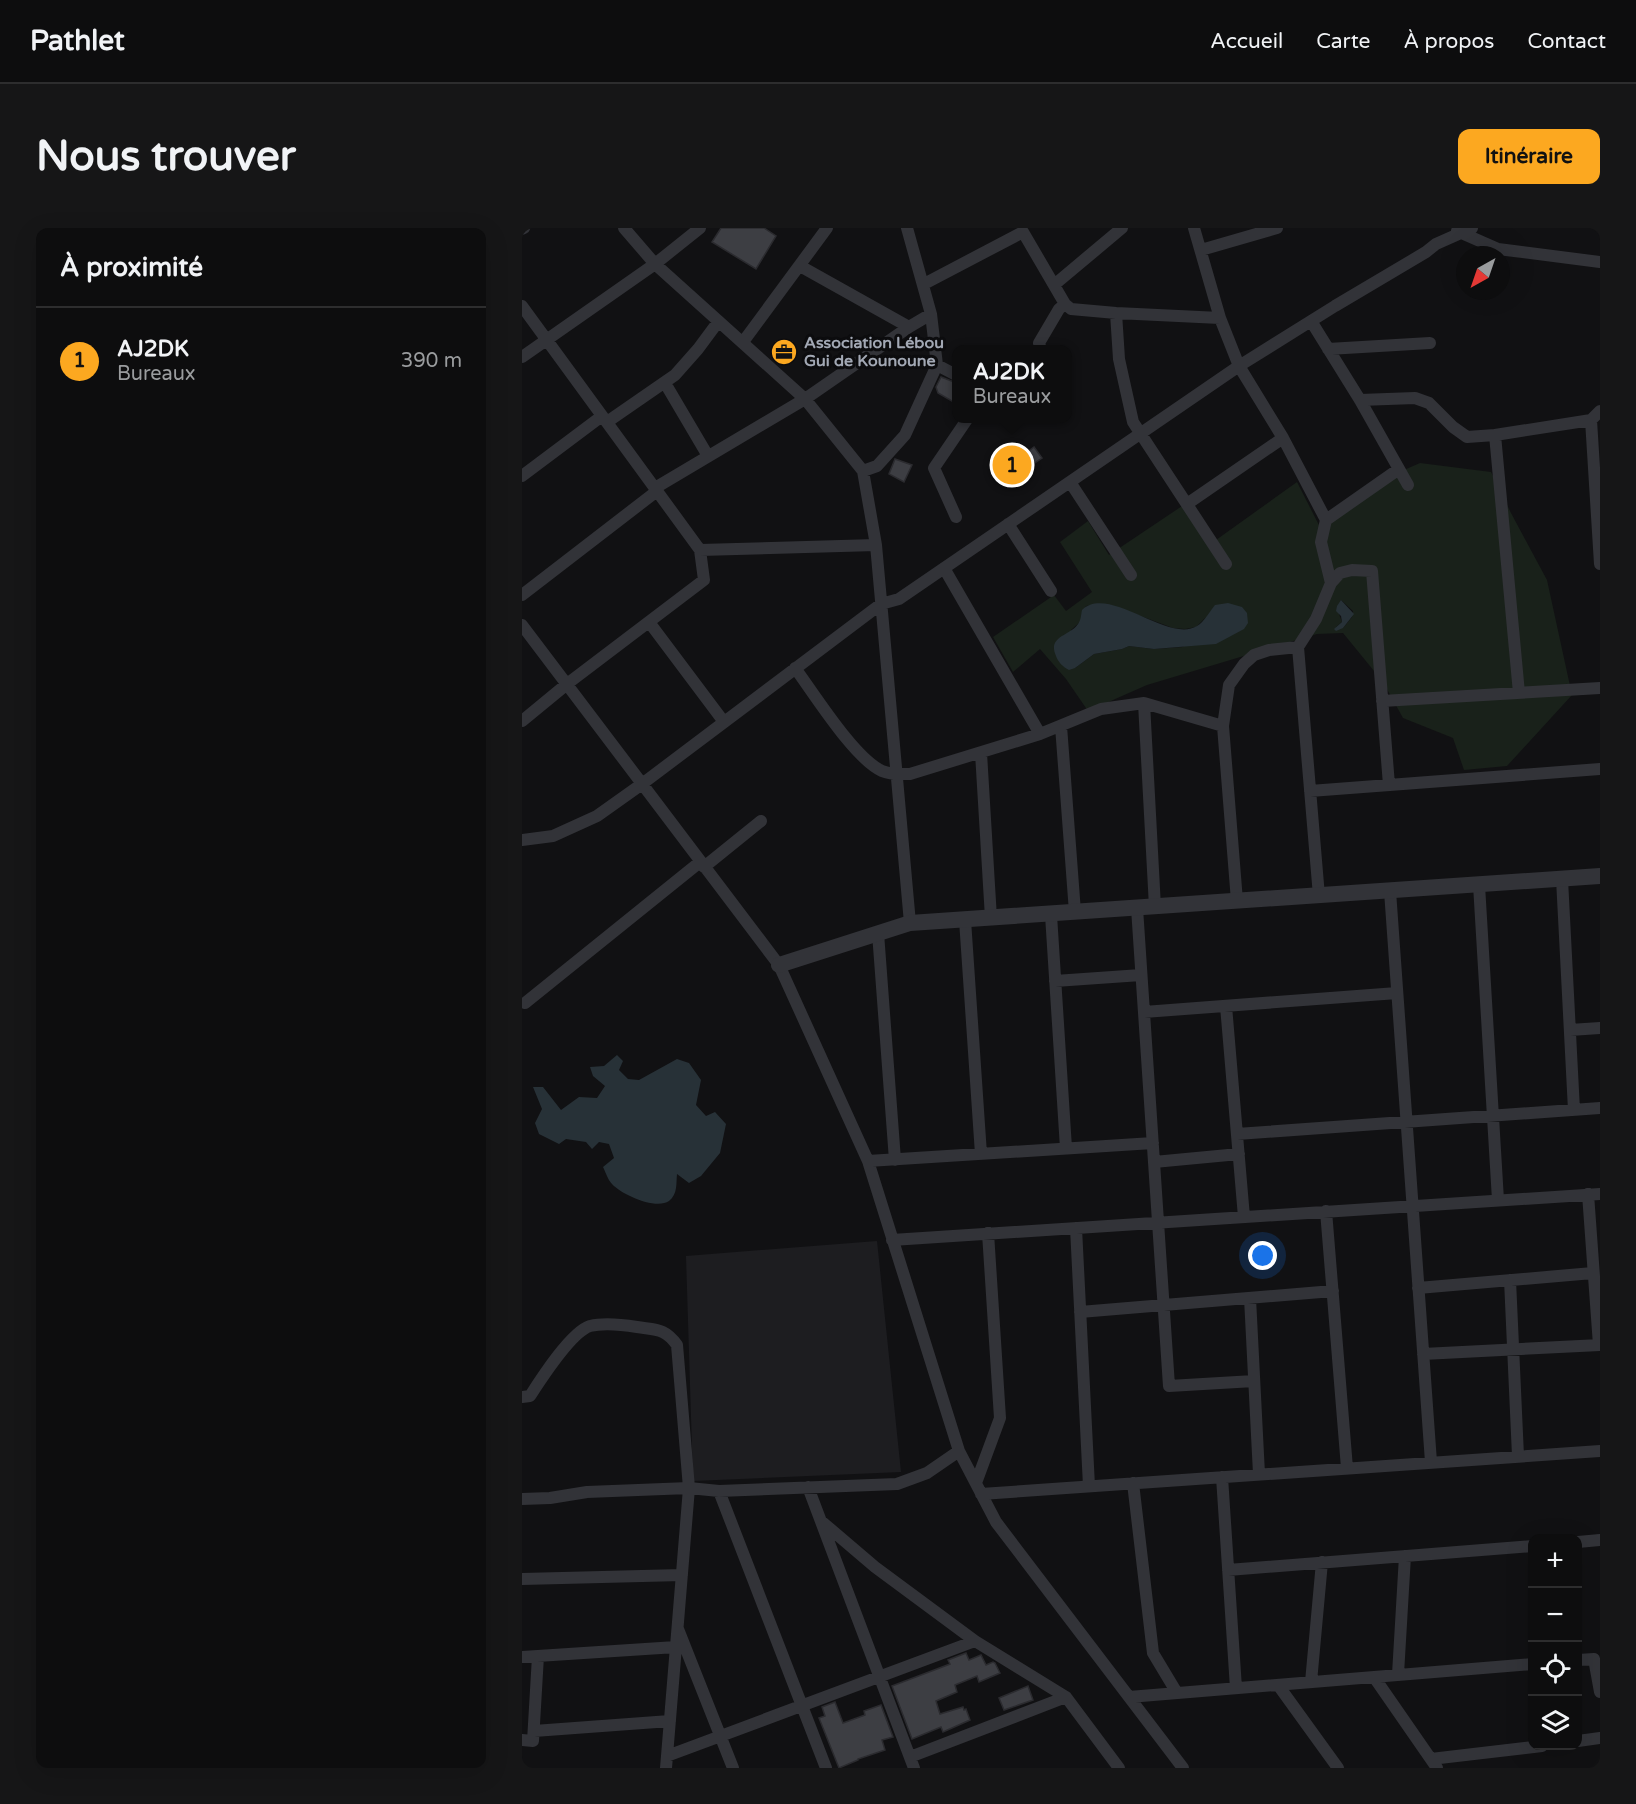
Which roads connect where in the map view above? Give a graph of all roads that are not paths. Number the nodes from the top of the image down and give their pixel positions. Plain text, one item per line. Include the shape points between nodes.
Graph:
1 (624, 228) edge
2 (700, 228) edge
3 (827, 228) edge
4 (907, 228) edge
5 (1122, 228) edge
6 (1194, 228) edge
7 (1276, 228) edge
8 (1472, 228) edge
9 (1457, 231) edge
10 (1201, 250) junction
11 (1600, 262) edge
12 (655, 264) junction
13 (800, 266) junction
14 (924, 284) junction
15 (1054, 285) junction
16 (1065, 304) junction
17 (522, 306) edge
18 (1116, 313) junction
19 (931, 314) junction
20 (1220, 318) junction
21 (1311, 321) junction
22 (718, 322) junction
23 (909, 327) junction
24 (547, 340) junction
25 (742, 342) junction
26 (1430, 343) dead end
27 (1039, 345) edge
28 (1328, 349) junction
29 (522, 357) edge
30 (937, 365) junction
31 (1239, 366) junction
32 (952, 372) edge
33 (665, 382) junction
34 (805, 399) junction
35 (1360, 400) junction
36 (1600, 411) edge
37 (604, 419) junction
38 (1591, 420) junction
39 (965, 423) edge
40 (1141, 433) junction
41 (1495, 435) junction
42 (1283, 438) junction
43 (708, 456) junction
44 (1399, 469) junction
45 (863, 471) junction
46 (522, 476) edge
47 (1070, 482) junction
48 (1408, 485) dead end
49 (656, 489) junction
50 (1187, 504) junction
51 (956, 517) dead end
52 (1326, 520) junction
53 (1008, 524) junction
54 (876, 545) junction
55 (700, 550) junction
56 (1600, 562) edge
57 (1226, 564) dead end
58 (944, 568) junction
59 (1131, 575) dead end
60 (1331, 583) junction
61 (1051, 591) dead end
62 (522, 595) edge
63 (881, 604) junction
64 (649, 622) junction
65 (522, 625) edge
66 (1298, 647) junction
67 (795, 668) junction
68 (567, 684) junction
69 (1600, 688) edge
70 (1520, 693) junction
71 (1382, 701) junction
72 (1144, 704) junction
73 (522, 721) edge
74 (724, 722) junction
75 (1061, 726) junction
76 (1223, 726) junction
77 (1040, 734) junction
78 (981, 753) junction
79 (1600, 769) edge
80 (895, 775) junction
81 (642, 784) junction
82 (1389, 785) junction
83 (1310, 791) junction
84 (761, 821) dead end
85 (522, 840) edge
86 (702, 864) junction
87 (1600, 876) edge
88 (1562, 879) junction
89 (1479, 885) junction
90 (1390, 891) junction
91 (1319, 896) junction
92 (1237, 901) junction
93 (1155, 907) junction
94 (1137, 908) junction
95 (1075, 912) junction
96 (1051, 915) junction
97 (991, 918) junction
98 (965, 920) junction
99 (910, 924) junction
100 (878, 933) junction
101 (779, 965) junction
102 (1141, 975) junction
103 (1055, 981) junction
104 (1397, 993) junction
105 (525, 1003) dead end
106 (1226, 1005) junction
107 (1144, 1011) junction
108 (1600, 1028) edge
109 (1570, 1030) junction
110 (1600, 1108) edge
111 (1574, 1110) junction
112 (1493, 1116) junction
113 (1406, 1122) junction
114 (1237, 1134) junction
115 (1153, 1143) junction
116 (1066, 1148) junction
117 (981, 1154) junction
118 (1239, 1154) junction
119 (895, 1160) junction
120 (868, 1161) junction
121 (1154, 1162) junction
122 (1594, 1194) edge
123 (1498, 1200) junction
124 (1412, 1206) junction
125 (1326, 1211) junction
126 (1244, 1217) junction
127 (1158, 1222) junction
128 (1076, 1228) junction
129 (988, 1233) junction
130 (892, 1240) junction
131 (1593, 1273) junction
132 (1510, 1280) junction
133 (1418, 1288) junction
134 (1333, 1291) junction
135 (1250, 1298) junction
136 (1164, 1305) junction
137 (1080, 1312) junction
138 (1599, 1345) edge
139 (1513, 1349) junction
140 (1423, 1353) junction
141 (1254, 1381) junction
142 (522, 1397) edge
143 (959, 1451) junction
144 (1600, 1451) edge
145 (1518, 1456) junction
146 (1431, 1462) junction
147 (1347, 1468) junction
148 (1259, 1474) junction
149 (1222, 1477) junction
150 (1133, 1483) junction
151 (1089, 1486) junction
152 (808, 1487) junction
153 (689, 1488) junction
154 (978, 1489) junction
155 (719, 1491) junction
156 (522, 1499) edge
157 (821, 1521) junction
158 (1600, 1540) edge
159 (1582, 1542) edge
160 (1528, 1546) edge
161 (1405, 1556) junction
162 (1322, 1562) junction
163 (1228, 1570) junction
164 (681, 1575) junction
165 (522, 1579) edge
166 (677, 1627) junction
167 (975, 1641) junction
168 (676, 1647) junction
169 (538, 1656) junction
170 (522, 1657) edge
171 (1582, 1660) edge
172 (1528, 1664) edge
173 (1398, 1674) junction
174 (879, 1677) junction
175 (1374, 1677) junction
176 (1311, 1682) junction
177 (1278, 1685) junction
178 (1236, 1688) junction
179 (1600, 1692) edge
180 (1177, 1693) junction
181 (1066, 1697) junction
182 (1129, 1697) junction
183 (802, 1705) junction
184 (670, 1721) junction
185 (534, 1731) junction
186 (720, 1736) junction
187 (1600, 1738) edge
188 (522, 1740) edge
189 (1582, 1740) edge
190 (1528, 1748) edge
191 (666, 1762) edge
192 (912, 1763) edge
193 (1434, 1764) edge
194 (1117, 1765) edge
195 (733, 1768) edge
196 (826, 1768) edge
197 (1101, 1768) edge
198 (1183, 1768) edge
199 (1338, 1768) edge

1 - 12 street
2 - 12 street
3 - 13 street
4 - 14 street
5 - 15 street
6 - 10 street
7 - 10 street
8 - 9 street
9 - 11 street via 1498,249
9 - 21 street
10 - 20 street
12 - 22 street
12 - 24 street
13 - 23 street
13 - 25 street
14 - 15 street via 1023,232
14 - 19 street
15 - 16 street
16 - 18 street via 1071,309
16 - 27 street
17 - 24 street
18 - 20 street
18 - 40 street via 1119,359 1130,414
19 - 23 street
19 - 30 street
20 - 31 street
21 - 28 street
21 - 31 street
22 - 25 street
22 - 33 street via 683,367
23 - 34 street
24 - 29 street
24 - 37 street
25 - 34 street
26 - 28 street
28 - 35 street
30 - 32 street
30 - 45 street via 905,435 877,466
31 - 40 street
31 - 42 street
33 - 37 street
33 - 43 street
34 - 43 street
34 - 45 street
35 - 41 street via 1423,400 1467,437
35 - 44 street
36 - 38 street
37 - 46 street
37 - 49 street
38 - 41 street
38 - 56 street
39 - 51 street via 934,468
40 - 47 street
40 - 50 street
41 - 70 street
42 - 50 street
42 - 52 street
43 - 49 street
44 - 48 street
44 - 52 street
45 - 54 street
47 - 53 street
47 - 59 street
49 - 55 street
49 - 62 street
50 - 57 street
52 - 60 street via 1321,542
53 - 58 street
53 - 61 street
54 - 55 street
54 - 63 street
55 - 64 street via 704,580
58 - 63 street via 899,599
58 - 77 street
60 - 66 street via 1316,619
60 - 71 street via 1340,573 1372,571
63 - 67 street
63 - 80 street
64 - 68 street
64 - 74 street
65 - 68 street
66 - 76 street via 1269,650 1244,664 1229,685
66 - 83 street
67 - 74 street
67 - 80 street via 847,739 870,763
68 - 73 street
68 - 81 street
69 - 70 street
70 - 71 street
71 - 82 street
72 - 75 street via 1101,709
72 - 76 street
72 - 93 street
74 - 81 street
75 - 77 street
75 - 95 street
76 - 92 street
77 - 78 street
78 - 80 street
78 - 97 street
79 - 82 street
80 - 99 street
81 - 85 street via 597,816 554,836
81 - 86 street
82 - 83 street
83 - 91 street
84 - 86 street
86 - 101 street
86 - 105 street
87 - 88 street
88 - 89 street
88 - 109 street
89 - 90 street
89 - 112 street
90 - 91 street
90 - 104 street
91 - 92 street
92 - 93 street
93 - 94 street
94 - 95 street
94 - 102 street
95 - 96 street
96 - 97 street
96 - 103 street
97 - 98 street
98 - 99 street
98 - 117 street
99 - 100 street
100 - 101 street
100 - 119 street
101 - 120 street
102 - 103 street
102 - 107 street
103 - 116 street
104 - 106 street
104 - 113 street
106 - 107 street
106 - 114 street
107 - 115 street
108 - 109 street
109 - 111 street
110 - 111 street
111 - 112 street
112 - 113 street
112 - 123 street
113 - 114 street
113 - 124 street
114 - 118 street
115 - 116 street
115 - 121 street
116 - 117 street
117 - 119 street
118 - 121 street
118 - 126 street
119 - 120 street
120 - 130 street
121 - 127 street
122 - 123 street
122 - 131 street
123 - 124 street
124 - 125 street
124 - 133 street
125 - 126 street
125 - 134 street
126 - 127 street
127 - 128 street
127 - 136 street
128 - 129 street
128 - 137 street
129 - 130 street
129 - 154 street via 1000,1418
130 - 143 street
131 - 132 street
131 - 138 street
132 - 133 street
132 - 139 street
133 - 140 street
134 - 135 street
134 - 147 street
135 - 136 street
135 - 141 street
136 - 137 street
136 - 141 street via 1169,1386
137 - 151 street
138 - 139 street
139 - 140 street
139 - 145 street
140 - 146 street
141 - 148 street
142 - 153 street via 530,1396 550,1364 589,1326 660,1330 677,1345
143 - 152 street via 927,1473 897,1484
143 - 154 street
144 - 145 street
145 - 146 street
146 - 147 street
147 - 148 street
148 - 149 street
149 - 150 street
149 - 163 street
150 - 151 street
150 - 180 street via 1153,1653
151 - 154 street
152 - 155 street
152 - 157 street
153 - 155 street
153 - 156 street
153 - 164 street
154 - 182 street via 996,1522
155 - 183 street
157 - 167 street via 875,1567
157 - 174 street
158 - 159 street
160 - 161 street
161 - 162 street
161 - 173 street
162 - 163 street
162 - 176 street
163 - 178 street
164 - 165 street
164 - 166 street
166 - 168 street
166 - 186 street
167 - 174 street
167 - 181 street
168 - 169 street
168 - 184 street
169 - 170 street
169 - 185 street
171 - 179 street via 1594,1659
172 - 173 street
173 - 175 street
174 - 183 street
174 - 192 street
175 - 176 street
175 - 193 street
176 - 177 street
177 - 178 street
177 - 199 street
178 - 180 street
180 - 182 street
181 - 192 street
181 - 194 street
182 - 198 street
183 - 186 street
183 - 196 street
184 - 185 street
184 - 191 street
185 - 188 street via 533,1741
186 - 191 street
186 - 195 street
187 - 189 street
190 - 193 street
194 - 197 street

